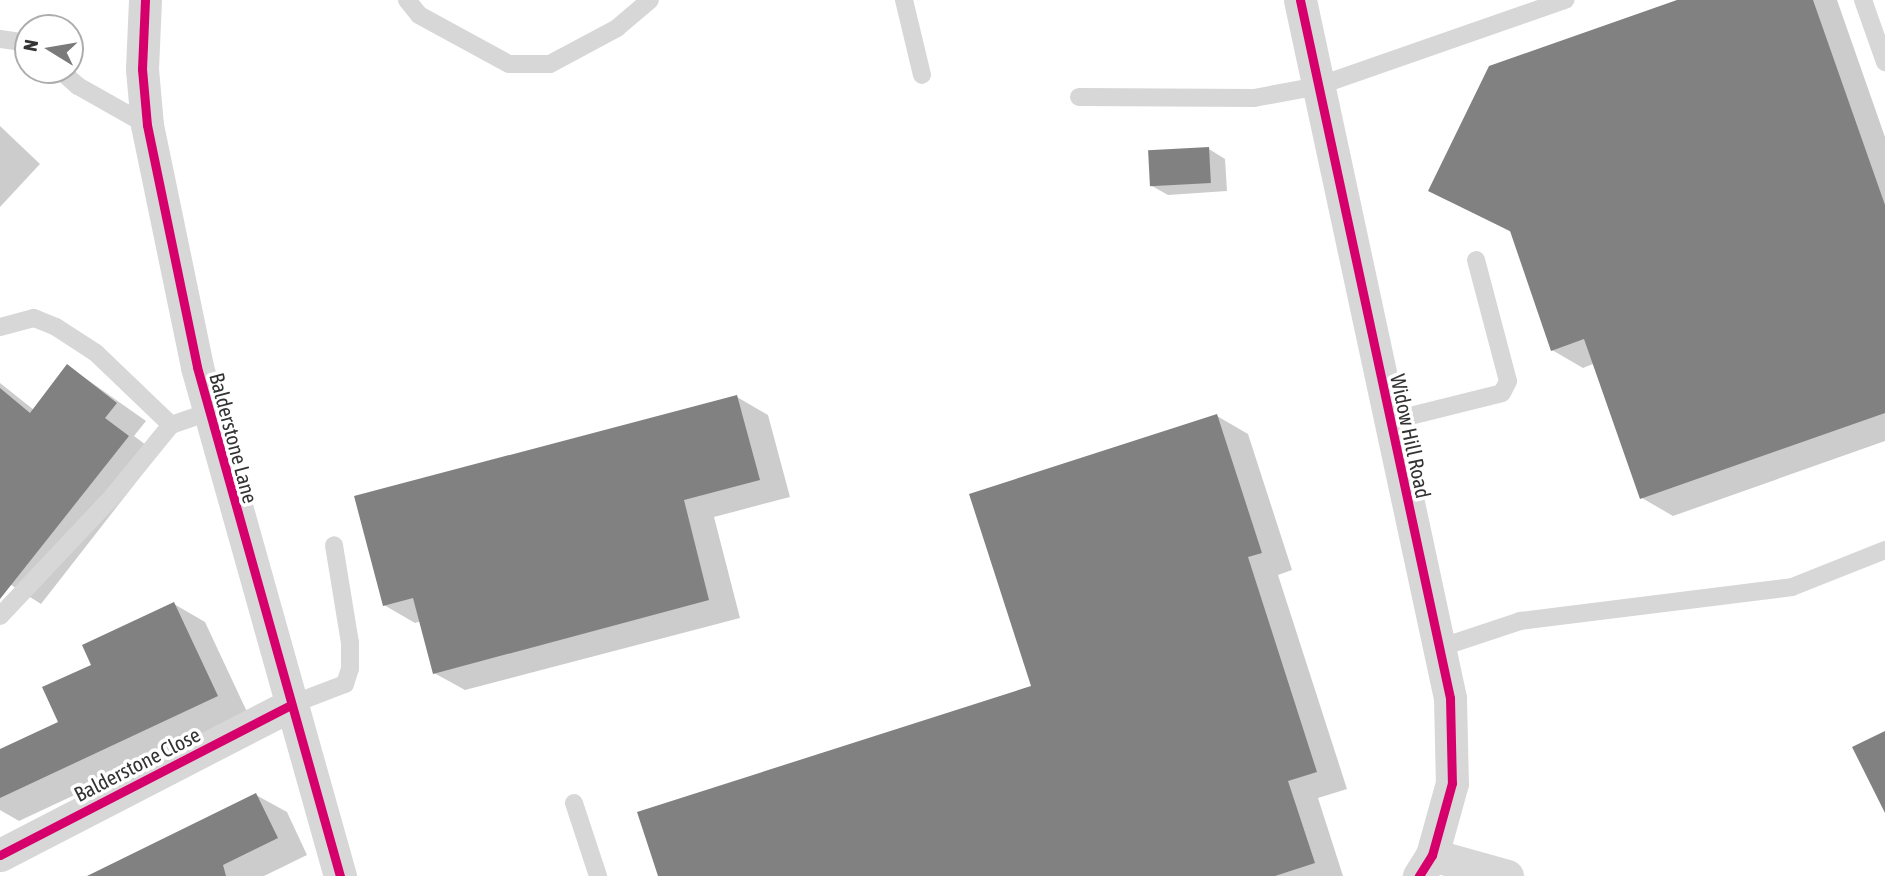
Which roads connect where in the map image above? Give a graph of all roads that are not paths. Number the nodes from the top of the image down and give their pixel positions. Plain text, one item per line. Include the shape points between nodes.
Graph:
1 (145, 0) edge
2 (407, 0) edge
3 (650, 0) edge
4 (904, 0) edge
5 (1300, 0) edge
6 (1565, 0) edge
7 (1863, 0) edge
8 (1885, 62) edge
9 (922, 75) dead end
10 (76, 84) edge
11 (1318, 86) junction
12 (1079, 97) dead end
13 (148, 125) junction
14 (1476, 260) dead end
15 (0, 327) edge
16 (209, 412) junction
17 (1390, 421) junction
18 (171, 425) junction
19 (334, 545) dead end
20 (1885, 550) edge
21 (6, 598) edge
22 (0, 616) edge
23 (1439, 648) junction
24 (290, 705) junction
25 (574, 803) dead end
26 (0, 855) edge
27 (1426, 866) edge
28 (340, 876) edge
29 (598, 876) edge
30 (1507, 876) edge

1 - 13 street, Balderstone Lane via 142,69
2 - 3 lane via 419,15 509,64 550,64 617,28
4 - 9 lane
5 - 11 street, Widow Hill Road
6 - 11 lane
7 - 8 lane
10 - 13 lane
11 - 12 lane via 1254,98
11 - 17 street, Widow Hill Road
13 - 16 street, Balderstone Lane
14 - 17 lane via 1508,381 1502,393
15 - 18 lane via 34,318 56,327 96,353
16 - 18 lane
16 - 24 street, Balderstone Lane
17 - 23 street, Widow Hill Road
18 - 21 lane via 113,496
19 - 24 lane via 350,669 345,684
20 - 23 lane via 1792,587 1520,621
21 - 22 lane
23 - 27 street, Widow Hill Road via 1450,698 1451,783
24 - 26 street, Balderstone Close
24 - 28 street, Balderstone Lane
25 - 29 lane
27 - 30 street

